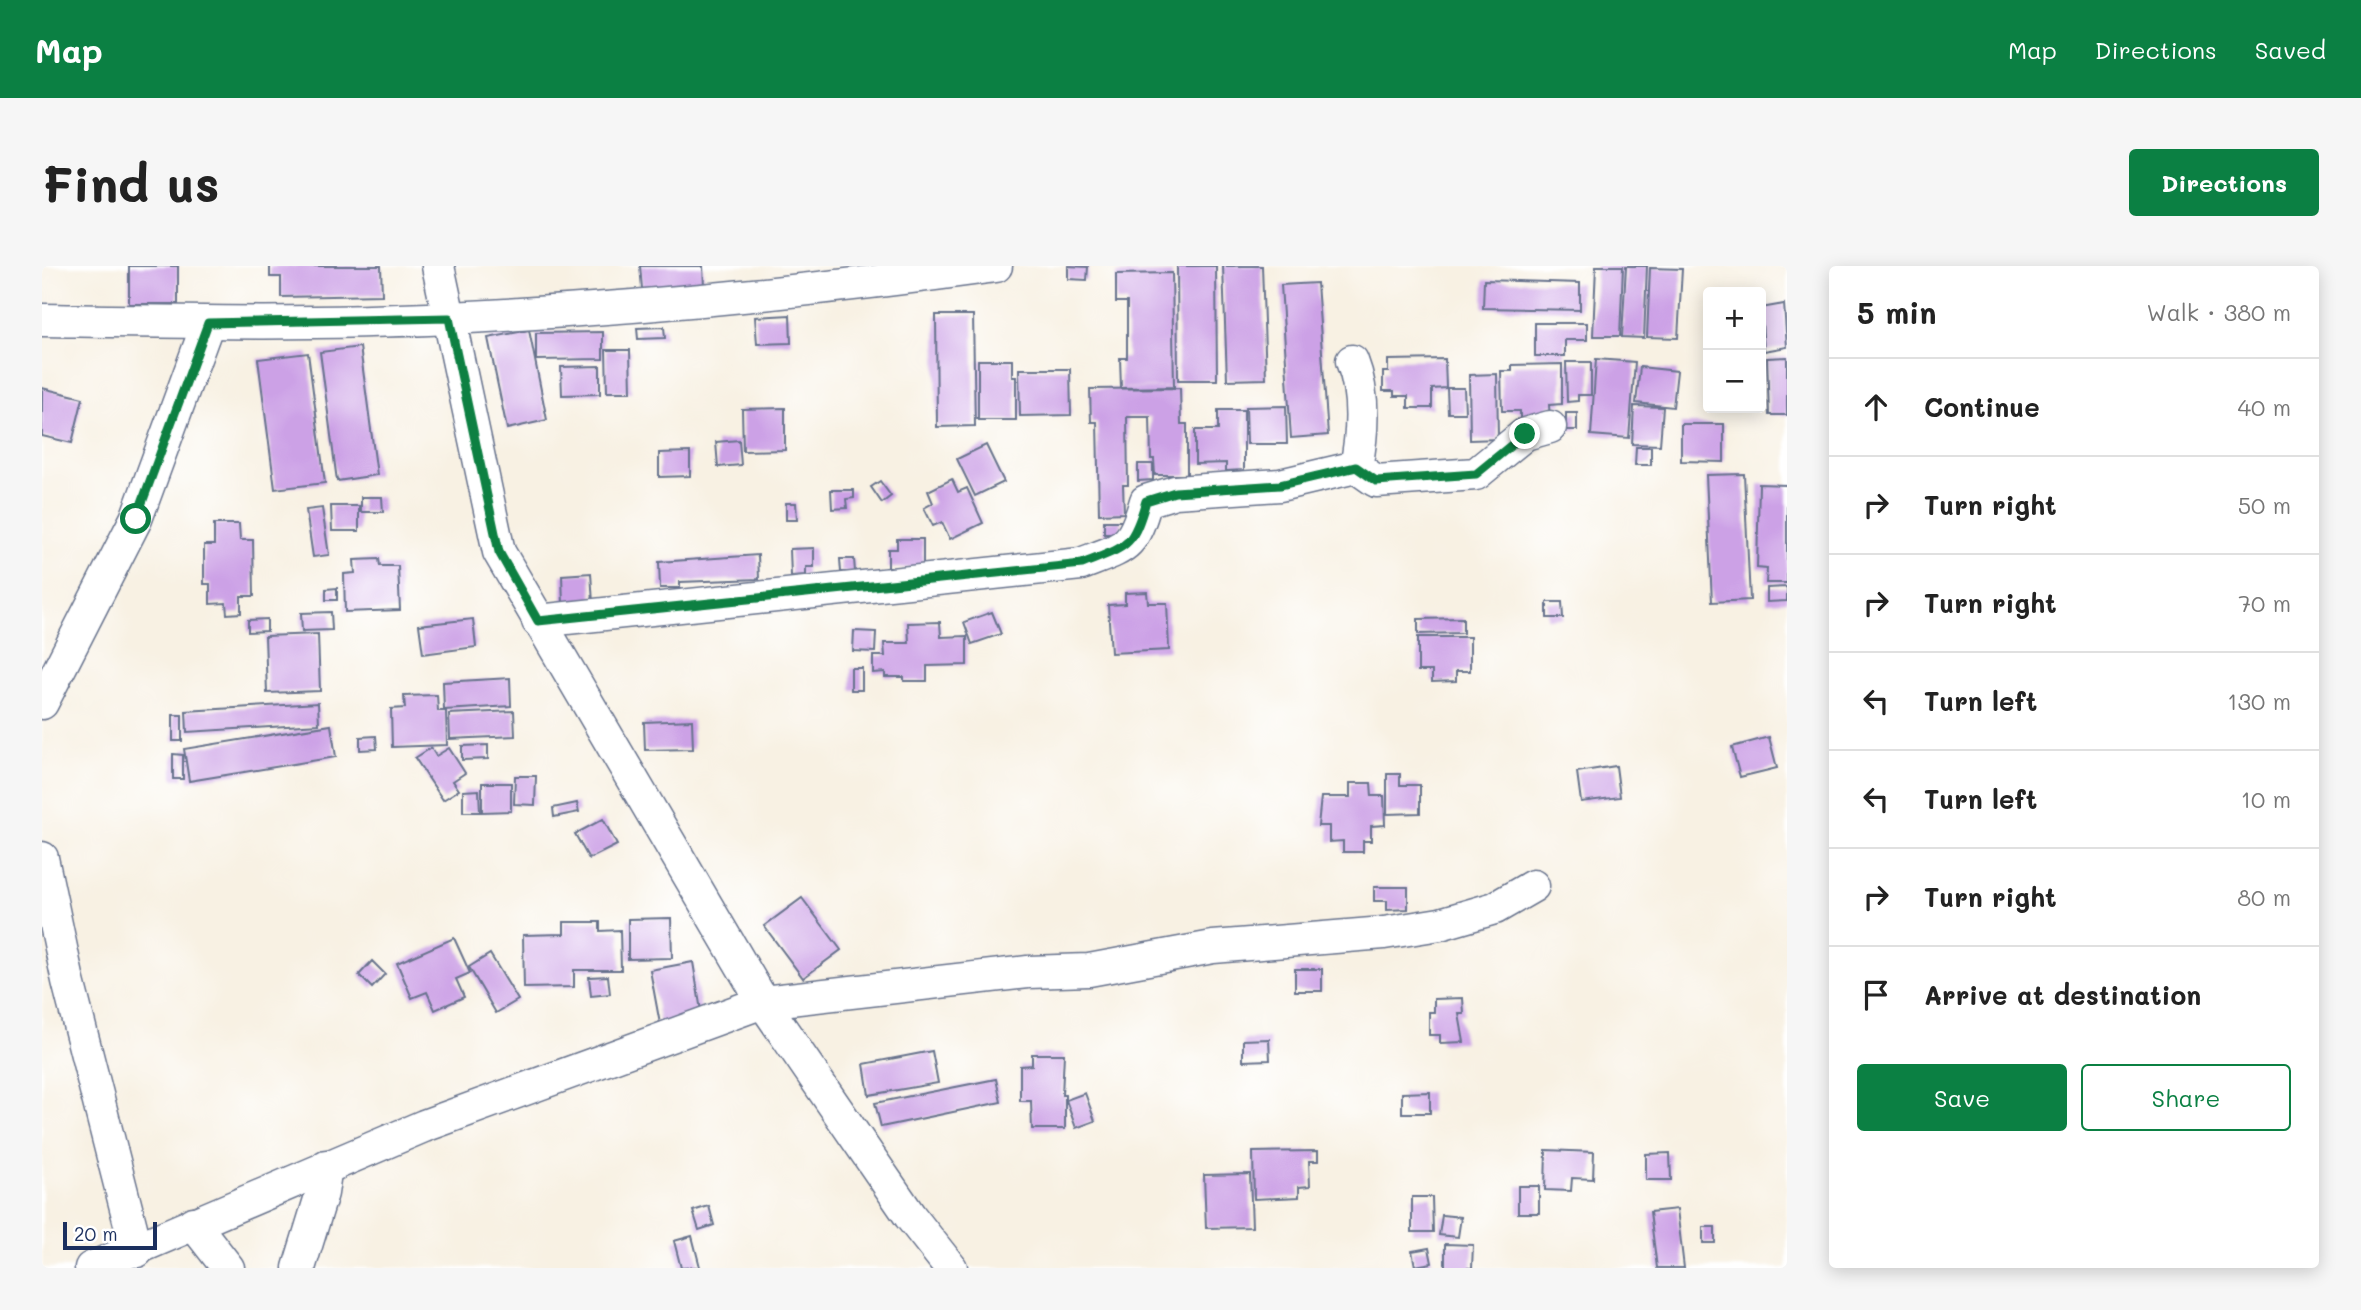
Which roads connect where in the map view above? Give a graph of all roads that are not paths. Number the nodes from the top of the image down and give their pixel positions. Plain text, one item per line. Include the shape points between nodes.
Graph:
1 (438, 266) edge
2 (996, 266) edge
3 (449, 318) junction
4 (42, 320) edge
5 (208, 323) junction
6 (1352, 361) dead end
7 (1550, 427) dead end
8 (1356, 467) junction
9 (538, 621) junction
10 (42, 703) edge
11 (42, 858) edge
12 (1533, 886) dead end
13 (763, 1002) junction
14 (326, 1167) junction
15 (193, 1223) junction
16 (136, 1251) junction
17 (91, 1268) edge
18 (228, 1268) edge
19 (299, 1268) edge
20 (951, 1268) edge

1 - 3 street
2 - 3 street via 832,289
3 - 5 street
3 - 9 street via 499,552
4 - 5 street
5 - 10 street via 136,519
6 - 8 street via 1360,382 1361,442
7 - 8 street via 1525,434 1476,474 1376,481
8 - 9 street via 1280,485 1175,492 1146,501 1138,529 1127,546 1082,564
9 - 13 street
11 - 16 street
12 - 13 street via 1496,908 1384,933 1213,947 1089,970 1028,972
13 - 14 street via 424,1126
13 - 20 street
14 - 15 street
14 - 19 street
15 - 16 street
15 - 18 street
16 - 17 street

